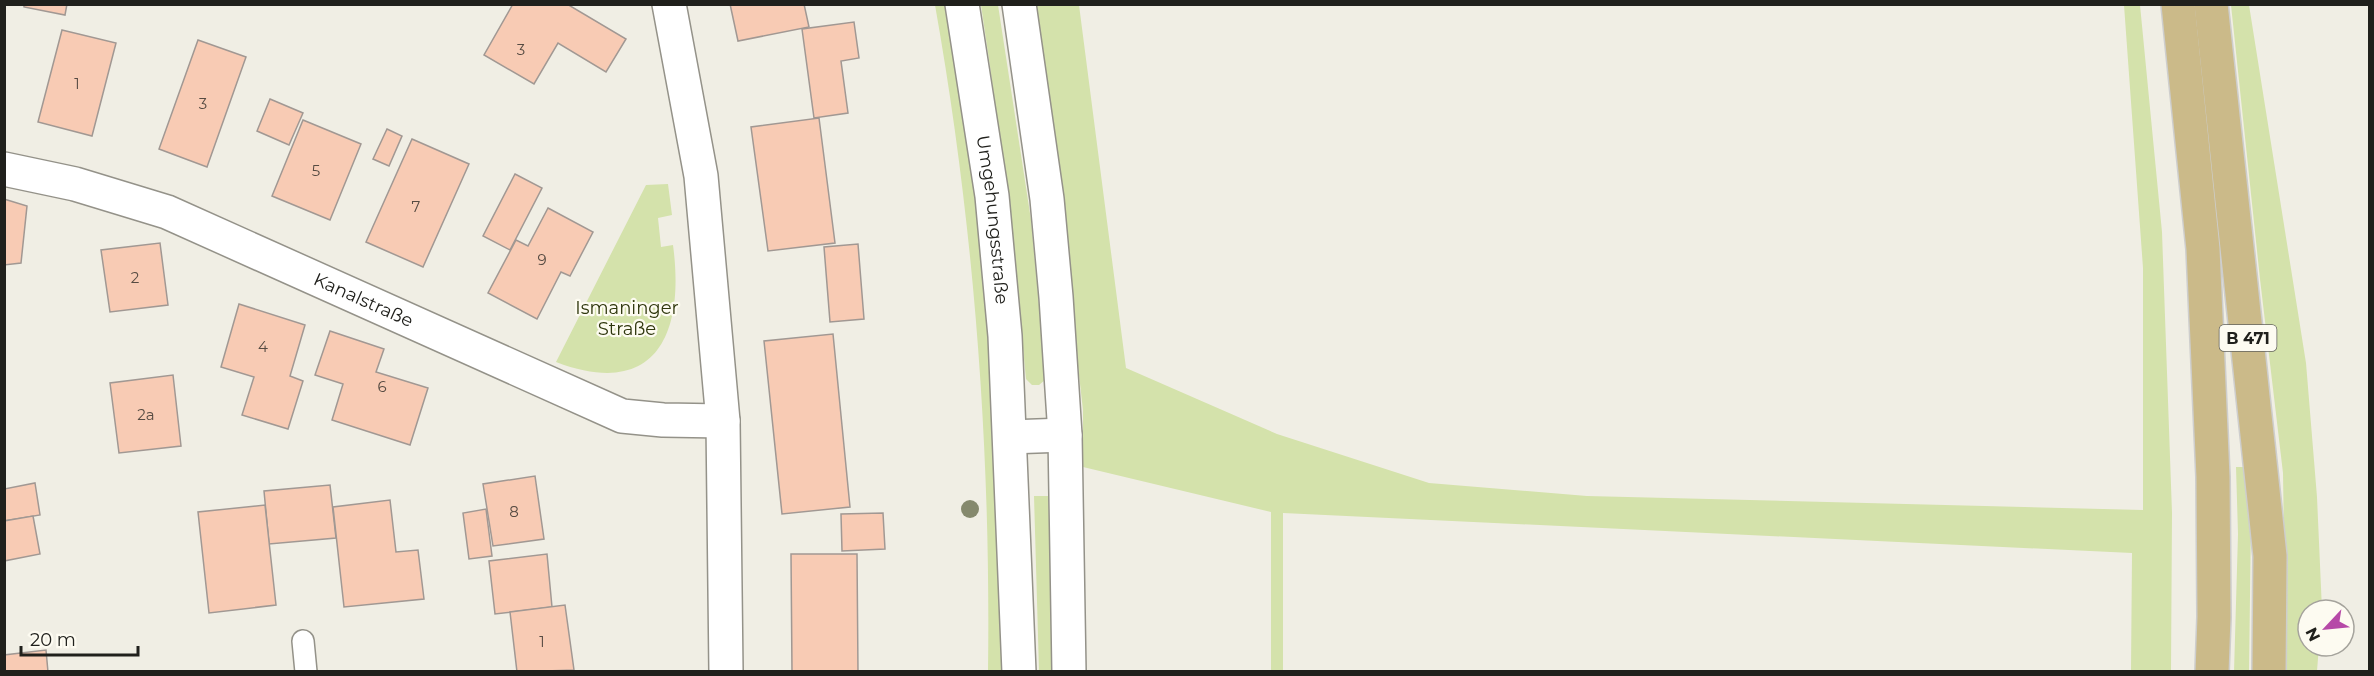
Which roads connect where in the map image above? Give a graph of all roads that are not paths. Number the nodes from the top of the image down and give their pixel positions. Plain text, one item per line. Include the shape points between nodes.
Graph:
1 (669, 4) edge
2 (962, 4) edge
3 (1019, 4) edge
4 (2178, 4) edge
5 (2211, 4) edge
6 (4, 170) edge
7 (723, 421) junction
8 (1065, 435) junction
9 (1010, 437) junction
10 (303, 641) dead end
11 (306, 672) edge
12 (726, 672) edge
13 (1019, 672) edge
14 (1069, 672) edge
15 (2212, 672) edge
16 (2269, 672) edge

1 - 7 street via 701,176
2 - 9 street, Umgehungsstraße via 992,196
3 - 8 street via 1047,198
4 - 15 main road, B 471 via 2203,249 2213,477
5 - 16 main road, B 471 via 2270,556
6 - 7 street, Kanalstraße via 75,184 167,212 622,416
7 - 12 street
8 - 9 street
8 - 14 street
9 - 13 street, Umgehungsstraße
10 - 11 lane

